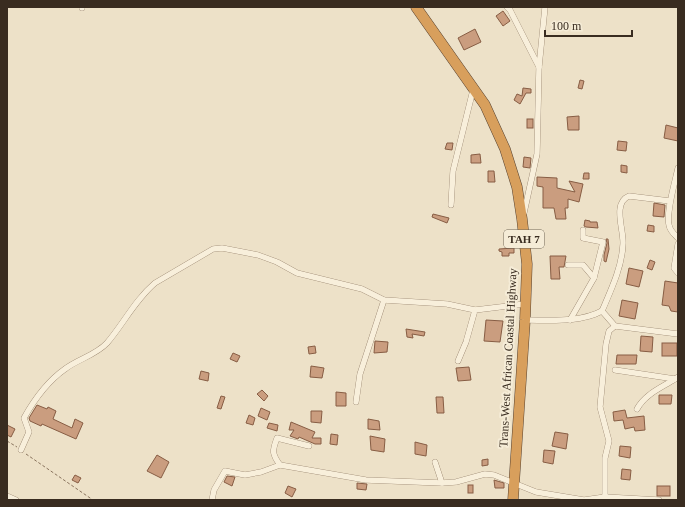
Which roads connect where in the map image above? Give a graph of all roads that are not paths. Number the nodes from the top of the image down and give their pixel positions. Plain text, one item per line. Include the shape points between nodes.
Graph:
1 (416, 7) edge
2 (507, 7) edge
3 (545, 7) edge
4 (539, 67) junction
5 (473, 90) junction
6 (678, 168) edge
7 (670, 201) junction
8 (452, 205) dead end
9 (522, 219) junction
10 (583, 230) dead end
11 (678, 238) edge
12 (678, 244) edge
13 (568, 264) dead end
14 (678, 274) edge
15 (594, 278) junction
16 (384, 300) junction
17 (525, 304) junction
18 (476, 310) junction
19 (602, 311) junction
20 (525, 320) junction
21 (570, 320) junction
22 (615, 326) junction
23 (678, 334) edge
24 (458, 361) dead end
25 (615, 370) dead end
26 (676, 378) edge
27 (356, 402) dead end
28 (637, 409) dead end
29 (309, 446) dead end
30 (21, 450) road end
31 (435, 462) dead end
32 (280, 465) junction
33 (514, 482) junction
34 (442, 483) junction
35 (7, 496) edge
36 (605, 497) junction
37 (16, 500) edge
38 (212, 500) edge
39 (514, 500) edge
40 (659, 500) edge

1 - 5 highway, Trans-West African Coastal Highway / TAH 7
2 - 4 street
3 - 4 street
4 - 9 street via 537,154
5 - 8 street via 453,171
5 - 9 highway, Trans-West African Coastal Highway / TAH 7 via 485,105 505,149 517,187
6 - 7 street
7 - 11 street via 668,225
7 - 19 street via 629,196 622,201 619,212 623,245 615,279
9 - 17 highway, Trans-West African Coastal Highway / TAH 7 via 527,264
10 - 15 street via 583,238 603,242
12 - 14 street via 674,268
13 - 15 street via 583,265
15 - 21 street
16 - 18 street via 446,304
16 - 27 street via 360,374
16 - 30 street via 362,289 297,273 258,255 222,248 213,249 155,283 131,309 106,344 66,368 53,380 35,399 24,418 29,432
17 - 18 street
17 - 20 highway, Trans-West African Coastal Highway / TAH 7
18 - 24 street
19 - 21 street via 585,318
19 - 22 street
20 - 21 street
20 - 33 highway, Trans-West African Coastal Highway / TAH 7
22 - 23 street
22 - 36 street via 610,331 606,344 600,406 609,441 605,458
25 - 26 street
26 - 28 street via 647,396
29 - 32 street via 277,438 273,448 274,457
31 - 34 street
32 - 34 street via 366,480
32 - 38 street via 245,475 225,471 214,490
33 - 34 street via 485,474
33 - 36 street via 536,492 571,498 584,500
33 - 39 highway, Trans-West African Coastal Highway / TAH 7
35 - 37 street
36 - 40 street

